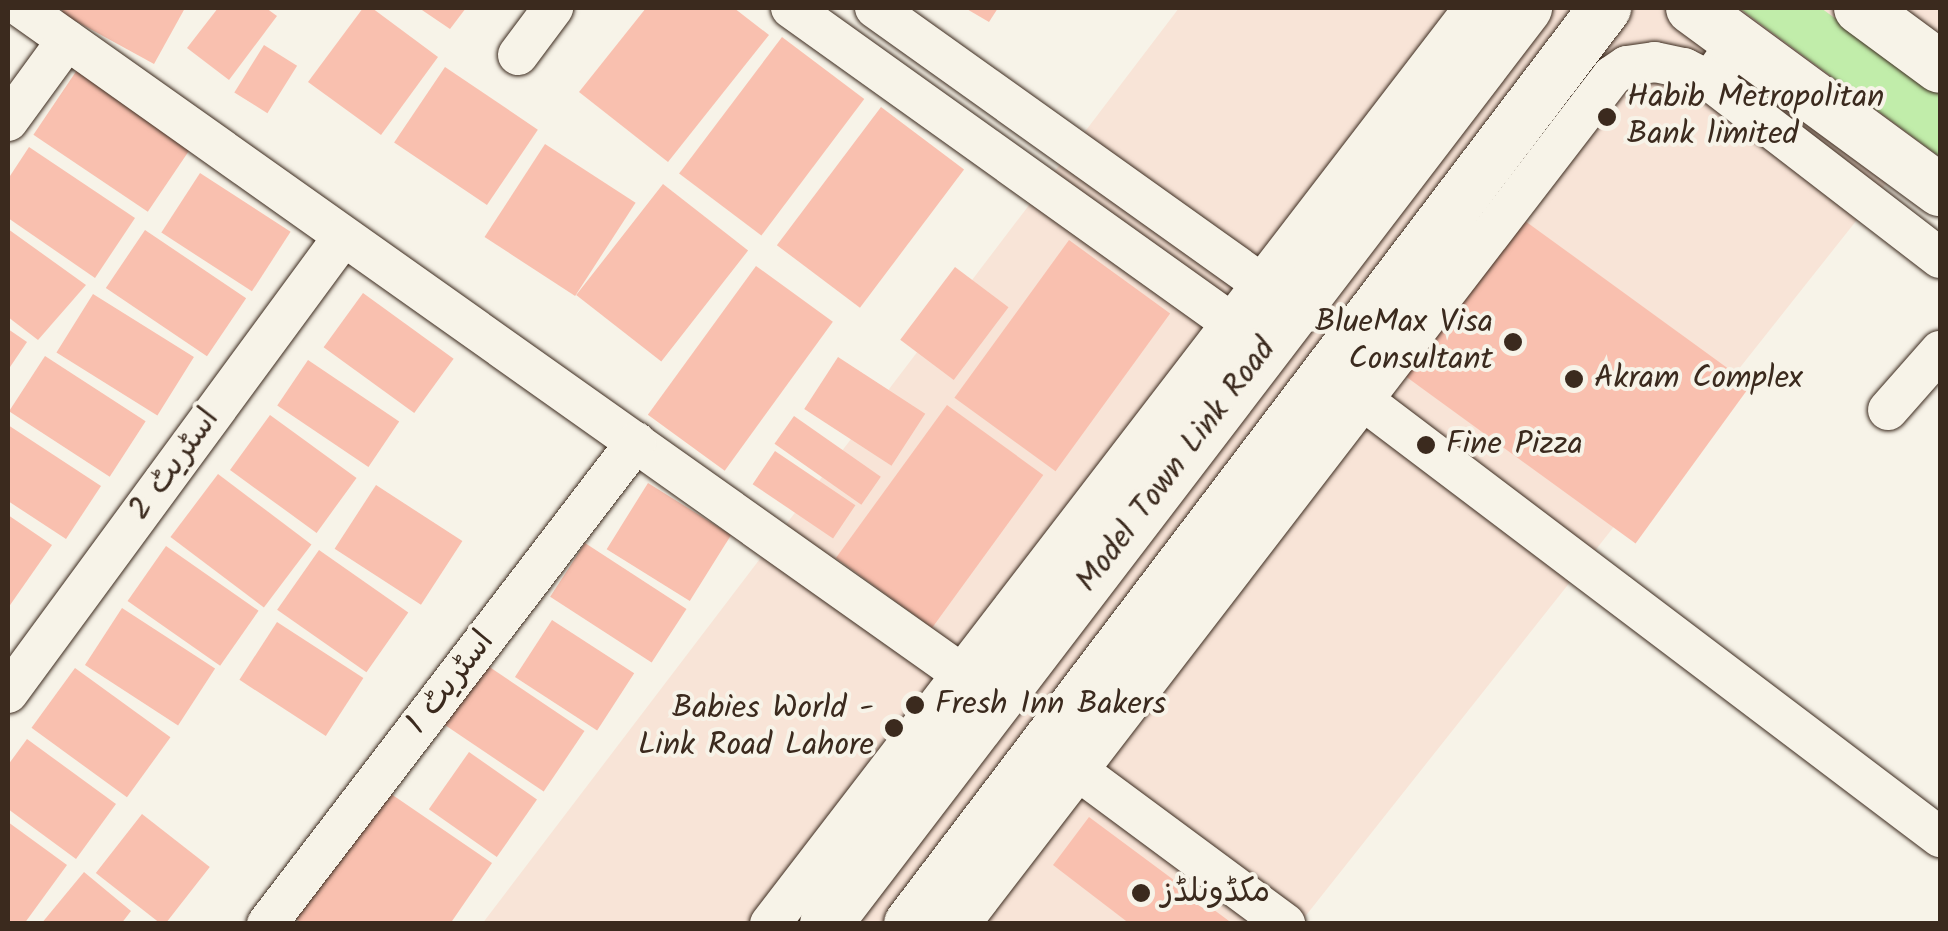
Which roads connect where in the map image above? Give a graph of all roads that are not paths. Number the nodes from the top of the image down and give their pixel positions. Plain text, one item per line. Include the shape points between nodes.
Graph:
1 (22, 8) edge
2 (554, 8) edge
3 (791, 8) edge
4 (875, 8) edge
5 (1526, 8) edge
6 (1605, 8) edge
7 (1692, 8) edge
8 (1860, 8) edge
9 (1488, 22) edge
10 (67, 40) junction
11 (518, 55) dead end
12 (1724, 61) junction
13 (1940, 67) edge
14 (1564, 99) junction
15 (8, 121) edge
16 (1940, 190) edge
17 (343, 237) junction
18 (1940, 258) edge
19 (1264, 316) junction
20 (1940, 350) edge
21 (1344, 386) junction
22 (1888, 410) dead end
23 (636, 442) junction
24 (982, 687) junction
25 (8, 693) edge
26 (1062, 758) junction
27 (1940, 837) edge
28 (267, 924) edge
29 (770, 924) edge
30 (826, 924) edge
31 (910, 924) edge
32 (960, 924) edge
33 (1285, 924) edge

1 - 10 street
2 - 11 street
3 - 19 street
4 - 19 street
5 - 9 main road, Model Town Link Road
6 - 14 main road, Model Town Link Road
7 - 12 main road
8 - 13 main road
9 - 19 main road, Model Town Link Road
10 - 15 street
10 - 17 street
12 - 14 street via 1628,66
12 - 16 main road
12 - 18 street
14 - 21 main road, Model Town Link Road
17 - 23 street
17 - 25 street, اسٹریٹ 2
19 - 24 main road, Model Town Link Road
20 - 22 street
21 - 26 main road, Model Town Link Road
21 - 27 street
23 - 24 street
23 - 28 street, اسٹریٹ 1
24 - 29 street
24 - 30 main road, Model Town Link Road
26 - 31 main road, Model Town Link Road
26 - 32 street
26 - 33 street

